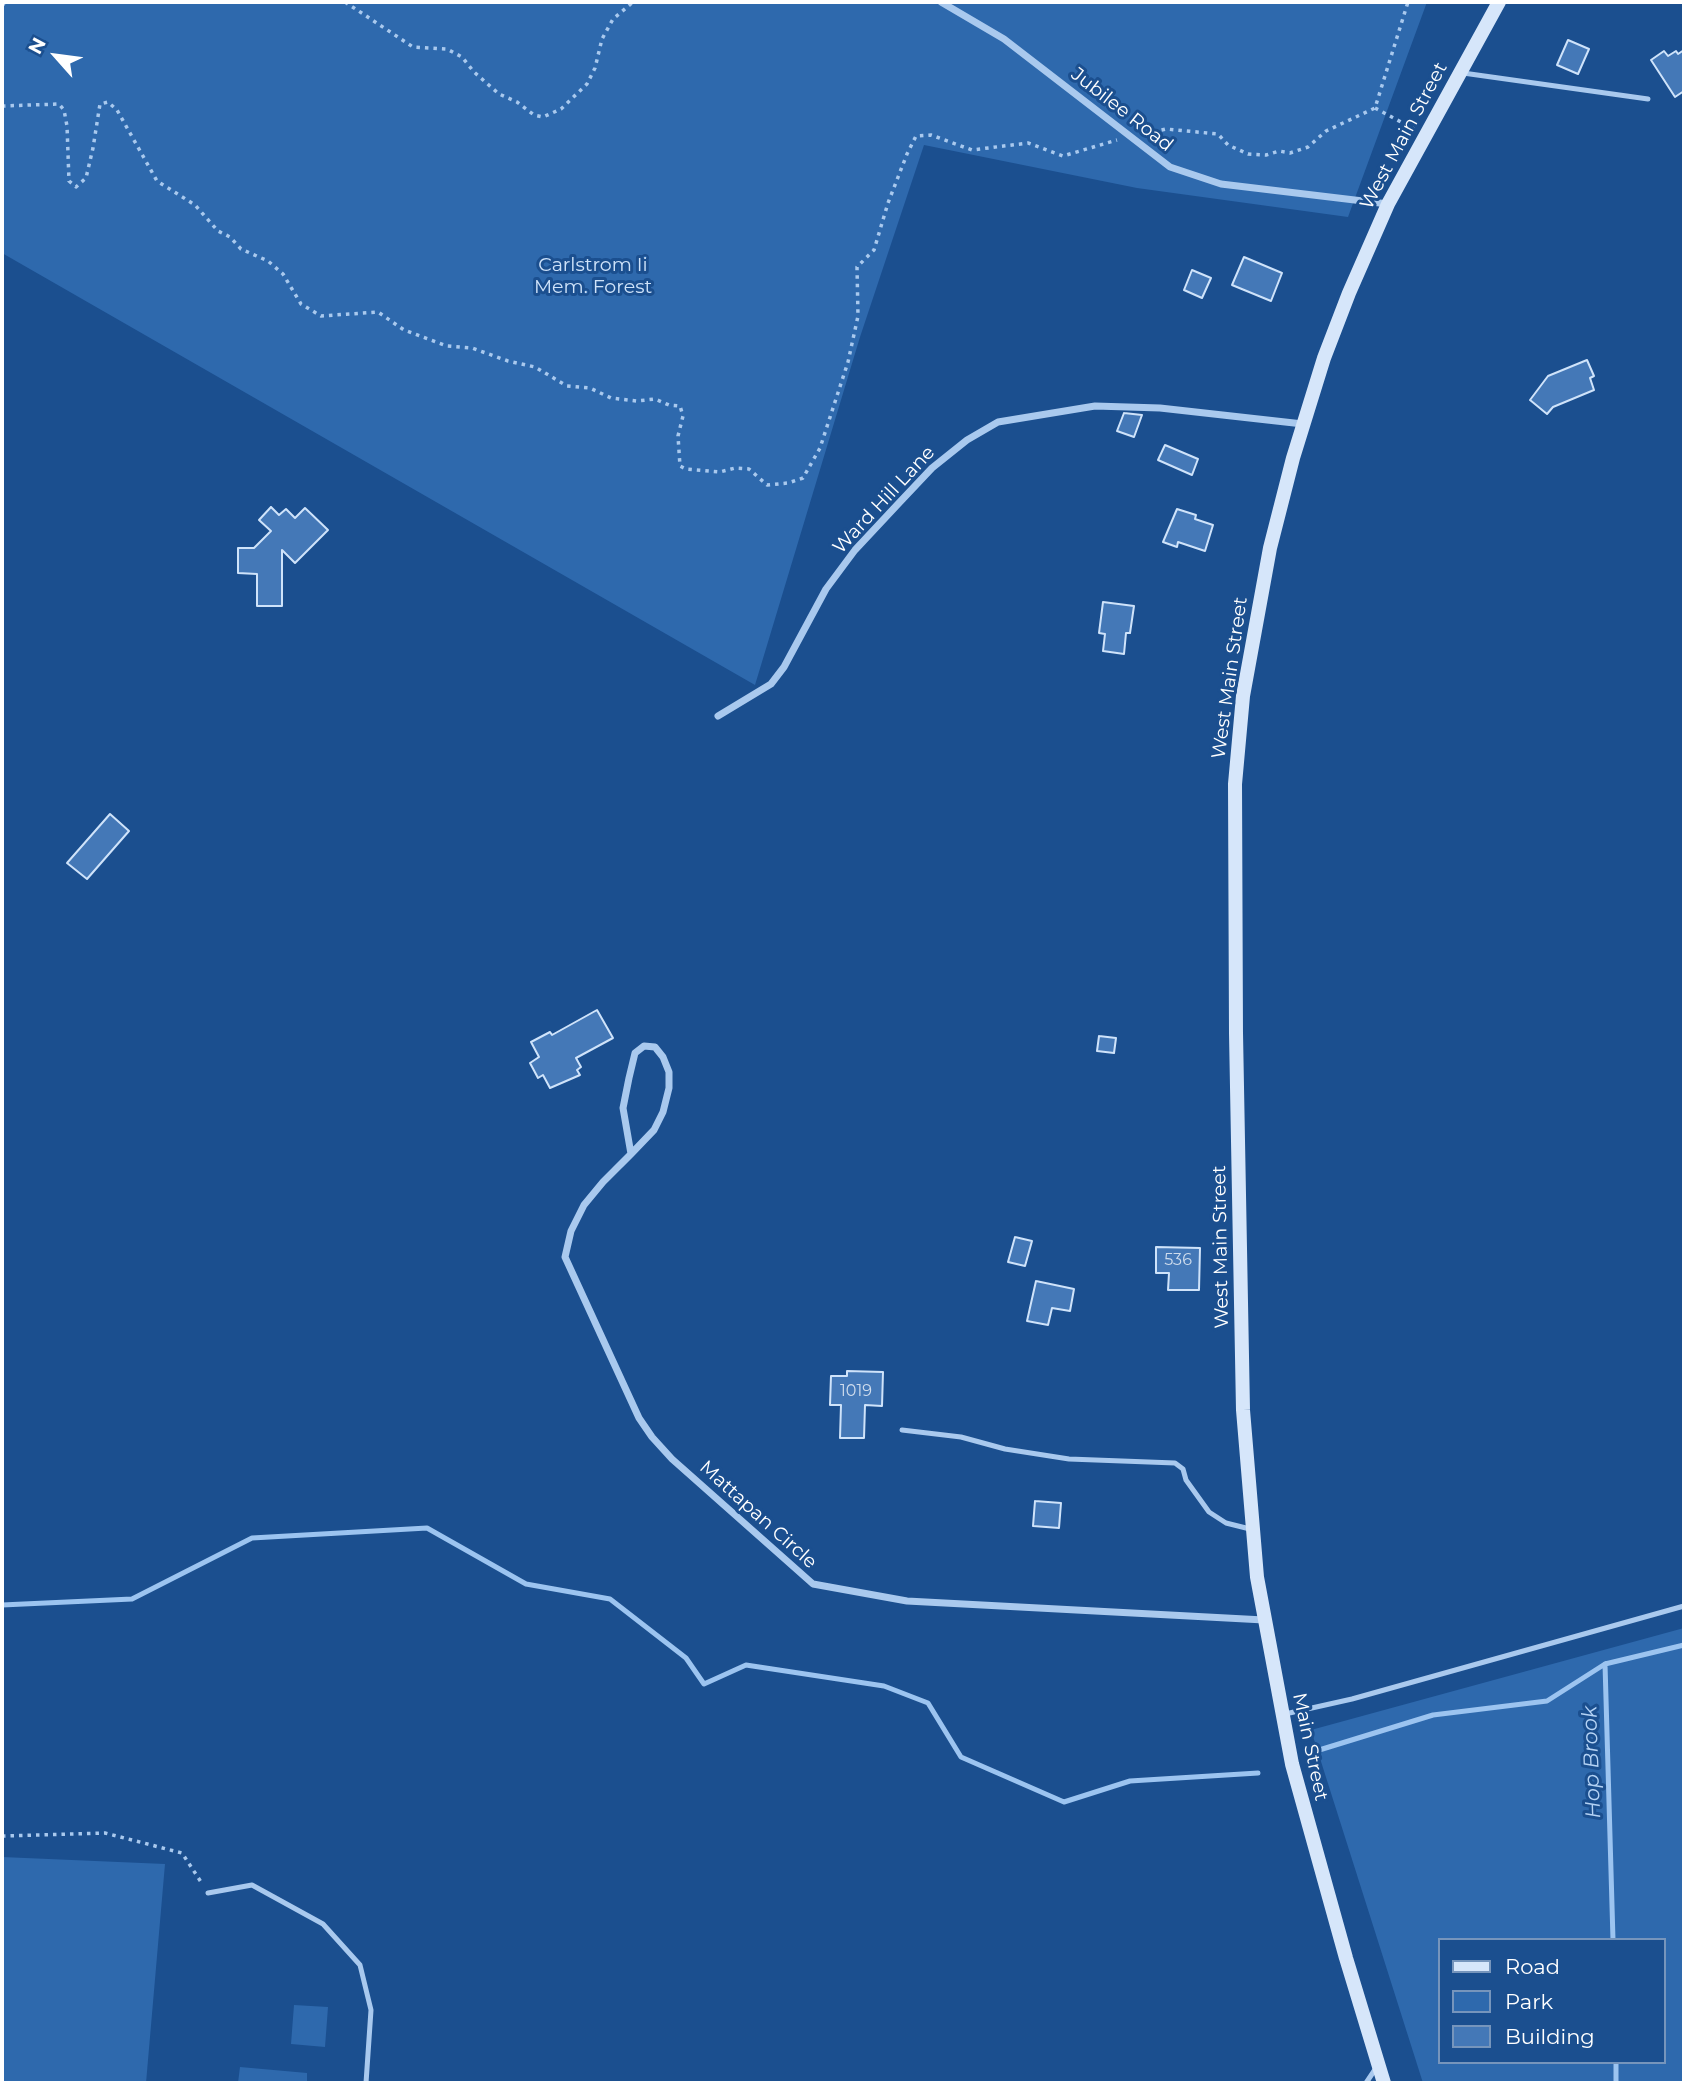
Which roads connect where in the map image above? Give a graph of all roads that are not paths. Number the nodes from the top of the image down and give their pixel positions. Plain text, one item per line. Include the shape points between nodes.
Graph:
1 (941, 2) edge
2 (1499, 2) edge
3 (1460, 72) junction
4 (1648, 99) dead end
5 (1388, 204) junction
6 (1303, 424) junction
7 (718, 716) dead end
8 (631, 1154) junction
9 (1243, 1410) joint
10 (902, 1430) dead end
11 (1253, 1530) junction
12 (1684, 1606) edge
13 (1265, 1620) junction
14 (1283, 1714) junction
15 (208, 1893) road end
16 (1378, 2064) junction
17 (366, 2083) edge
18 (1366, 2083) edge
19 (1384, 2083) edge

1 - 5 street, Jubilee Road via 1004,39 1170,167 1221,184
2 - 3 main road, West Main Street
3 - 4 lane
3 - 5 main road, West Main Street
5 - 6 main road, West Main Street via 1339,318
6 - 7 street, Ward Hill Lane via 1160,408 1094,406 999,422 932,468 855,550 826,589 771,684
6 - 9 main road, West Main Street via 1270,548 1253,636 1236,784
8 - 8 street, Mattapan Circle via 654,1130 668,1088 669,1072 663,1057 655,1047 644,1045 635,1053 623,1108
8 - 13 street, Mattapan Circle via 584,1205 565,1257 652,1437 813,1584 907,1601
9 - 11 main road, Main Street
10 - 11 lane via 1069,1459 1175,1462 1209,1512 1226,1523
11 - 13 main road, Main Street
12 - 14 lane
13 - 14 main road, Main Street
14 - 16 main road, Main Street via 1292,1764
15 - 17 lane via 252,1885 323,1924 360,1965 371,2010
16 - 18 lane
16 - 19 main road, Main Street

